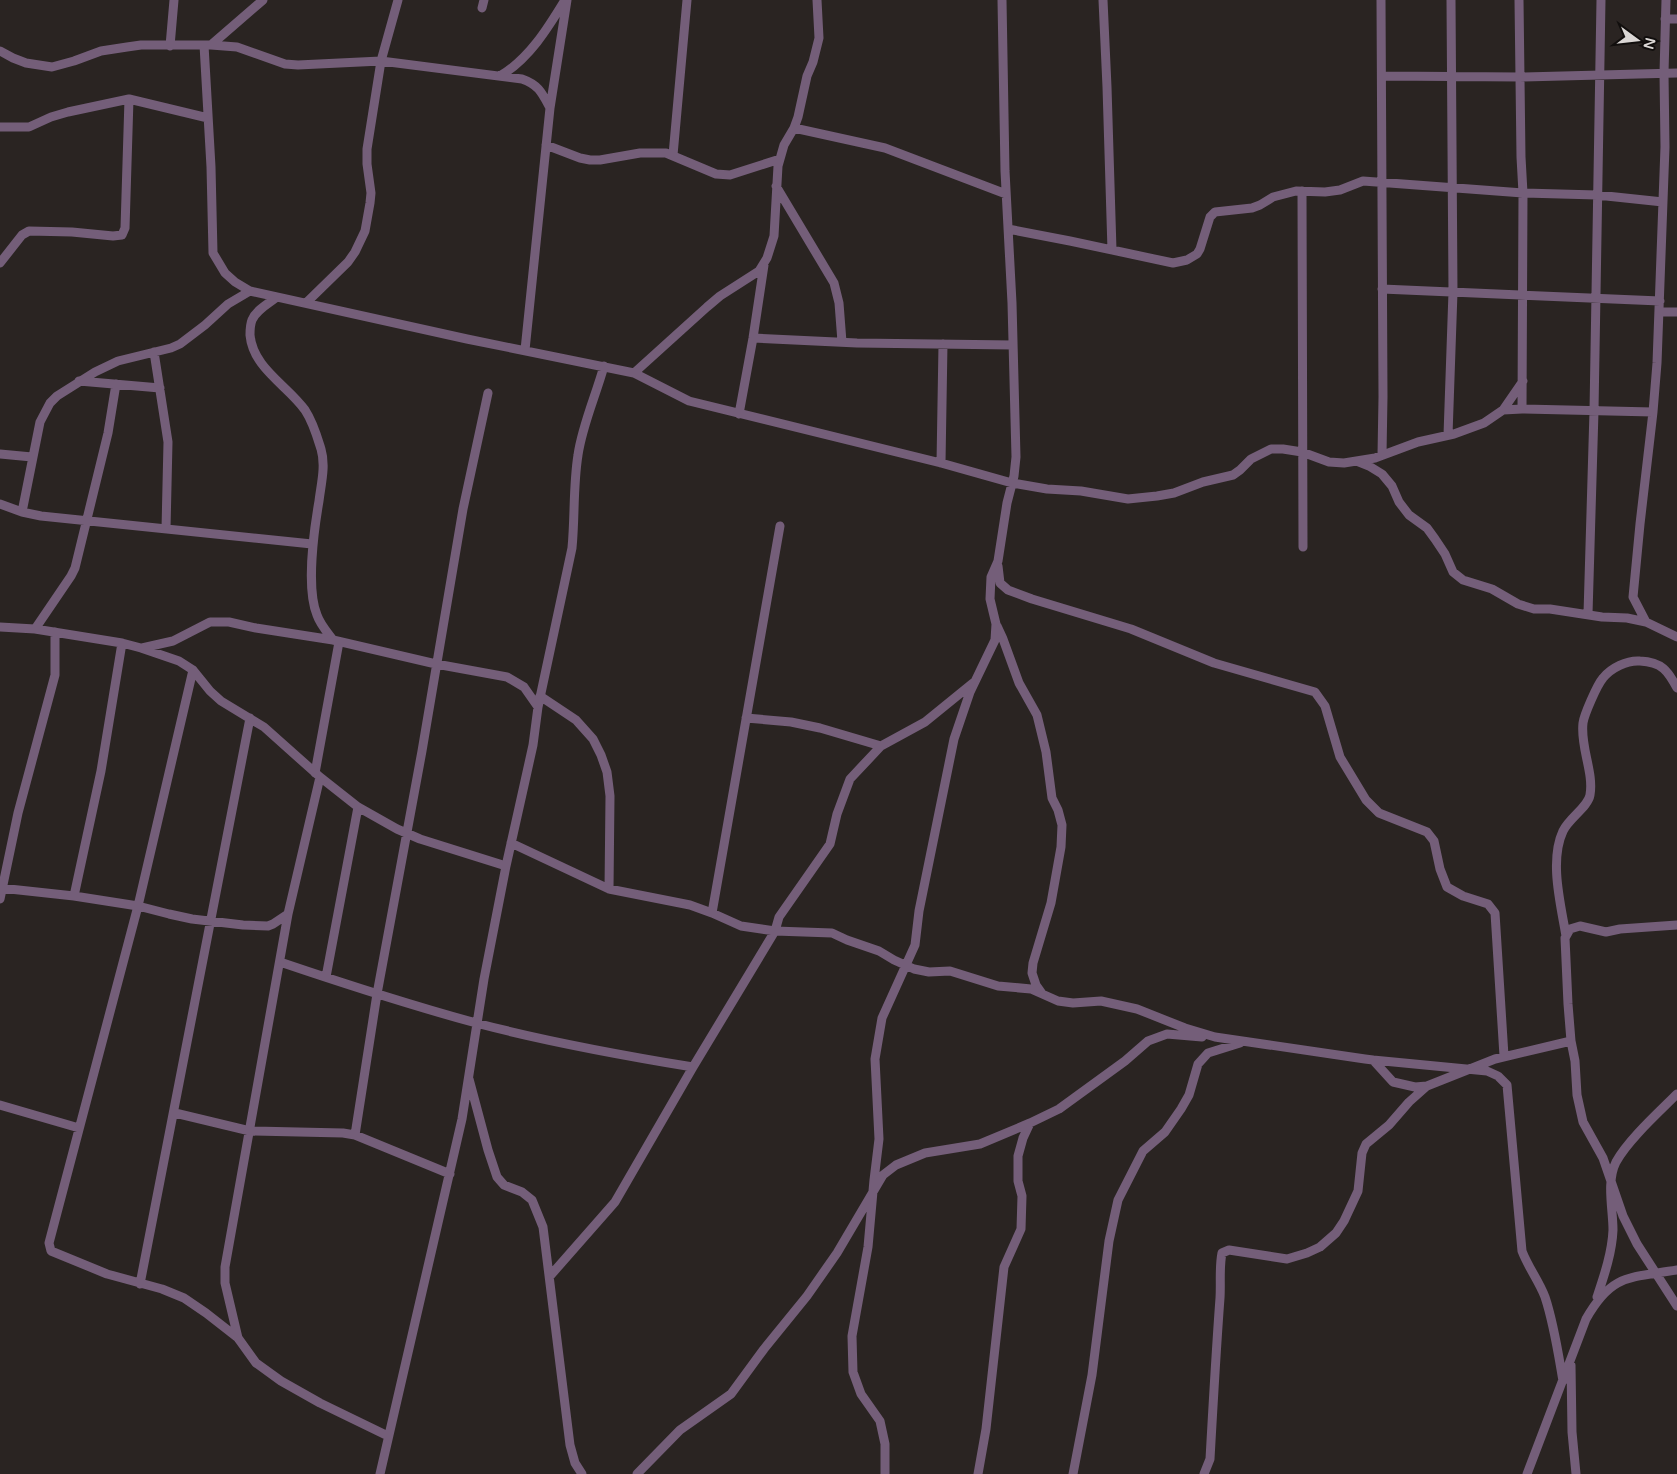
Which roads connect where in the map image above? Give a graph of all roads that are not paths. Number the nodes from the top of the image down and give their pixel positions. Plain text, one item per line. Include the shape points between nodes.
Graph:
1 (174, 0) edge
2 (263, 0) edge
3 (398, 0) edge
4 (566, 0) edge
5 (687, 0) edge
6 (817, 0) edge
7 (1002, 0) edge
8 (1103, 0) edge
9 (1382, 0) edge
10 (1451, 0) edge
11 (1518, 0) edge
12 (1601, 0) edge
13 (1666, 0) edge
14 (1677, 18) edge
15 (1665, 19) junction
16 (207, 45) junction
17 (170, 46) junction
18 (0, 51) edge
19 (382, 61) junction
20 (1677, 73) edge
21 (1600, 74) junction
22 (1664, 74) junction
23 (1452, 75) junction
24 (500, 76) junction
25 (1382, 76) junction
26 (1520, 77) junction
27 (129, 99) junction
28 (550, 108) junction
29 (208, 118) junction
30 (0, 127) edge
31 (794, 128) junction
32 (546, 145) junction
33 (673, 155) junction
34 (780, 159) junction
35 (1382, 183) junction
36 (776, 186) junction
37 (1452, 187) junction
38 (1302, 191) junction
39 (1523, 193) junction
40 (1006, 194) junction
41 (1597, 195) junction
42 (1664, 202) junction
43 (1008, 229) junction
44 (1112, 250) junction
45 (0, 263) edge
46 (764, 265) junction
47 (1382, 289) junction
48 (250, 291) junction
49 (1453, 292) junction
50 (1523, 295) junction
51 (277, 297) junction
52 (1595, 299) junction
53 (1660, 301) junction
54 (306, 303) junction
55 (1659, 312) junction
56 (1677, 312) edge
57 (754, 338) junction
58 (842, 342) junction
59 (943, 344) junction
60 (1013, 345) junction
61 (525, 350) junction
62 (154, 352) junction
63 (604, 366) junction
64 (634, 373) junction
65 (1523, 380) junction
66 (79, 381) junction
67 (116, 384) junction
68 (160, 388) junction
69 (488, 393) dead end
70 (1522, 408) junction
71 (1502, 410) junction
72 (1594, 411) junction
73 (1653, 412) junction
74 (739, 414) junction
75 (1448, 435) junction
76 (1302, 452) junction
77 (0, 454) edge
78 (1382, 456) junction
79 (32, 457) junction
80 (1359, 462) junction
81 (942, 464) junction
82 (1012, 483) junction
83 (0, 504) edge
84 (22, 512) junction
85 (86, 521) junction
86 (780, 526) dead end
87 (166, 529) junction
88 (312, 544) junction
89 (1303, 547) dead end
90 (998, 561) junction
91 (1588, 614) junction
92 (1646, 622) junction
93 (996, 624) junction
94 (0, 627) edge
95 (34, 629) junction
96 (55, 632) junction
97 (1677, 637) edge
98 (336, 641) junction
99 (122, 643) junction
100 (141, 648) junction
101 (436, 664) junction
102 (193, 670) junction
103 (976, 680) junction
104 (1677, 689) edge
105 (540, 696) junction
106 (538, 707) junction
107 (250, 718) junction
108 (746, 718) junction
109 (880, 746) junction
110 (318, 775) junction
111 (358, 806) junction
112 (407, 833) junction
113 (511, 842) junction
114 (506, 866) junction
115 (1, 888) edge
116 (609, 889) junction
117 (74, 896) junction
118 (0, 899) edge
119 (138, 906) junction
120 (712, 912) junction
121 (288, 914) junction
122 (210, 921) junction
123 (1677, 925) edge
124 (775, 932) junction
125 (1566, 936) junction
126 (280, 962) junction
127 (906, 965) junction
128 (326, 977) junction
129 (378, 994) junction
130 (1043, 994) junction
131 (477, 1023) junction
132 (1215, 1037) junction
133 (1571, 1041) junction
134 (1243, 1042) junction
135 (1504, 1056) junction
136 (1372, 1060) junction
137 (693, 1067) junction
138 (1470, 1069) junction
139 (468, 1077) junction
140 (1427, 1086) junction
141 (1677, 1094) edge
142 (0, 1105) edge
143 (174, 1113) junction
144 (1030, 1124) junction
145 (79, 1128) junction
146 (250, 1131) junction
147 (355, 1135) junction
148 (450, 1174) junction
149 (1611, 1181) junction
150 (872, 1192) junction
151 (1677, 1270) edge
152 (1656, 1274) junction
153 (550, 1276) junction
154 (140, 1284) junction
155 (1595, 1303) junction
156 (1677, 1306) edge
157 (238, 1338) junction
158 (1571, 1360) junction
159 (1563, 1381) junction
160 (388, 1436) junction
161 (1210, 1459) junction
162 (380, 1474) edge
163 (582, 1474) edge
164 (637, 1474) edge
165 (885, 1474) edge
166 (978, 1474) edge
167 (1073, 1474) edge
168 (1204, 1474) edge
169 (1210, 1474) edge
170 (1527, 1474) edge
171 (1576, 1474) edge

1 - 17 street
2 - 16 street
3 - 19 street
4 - 24 street via 524,56
4 - 28 street
5 - 33 street
6 - 31 street via 819,38
7 - 40 street
8 - 44 street
9 - 25 street
10 - 23 street
11 - 26 street
12 - 21 street
13 - 15 street
14 - 15 street
15 - 22 street
16 - 17 street
16 - 19 street via 237,47 278,62 298,65
16 - 29 street
17 - 18 street via 141,45 101,51 52,67 26,63
19 - 24 street
19 - 54 street via 366,157 370,203 364,231 348,262
20 - 22 street
21 - 22 street
21 - 26 street
21 - 41 street
22 - 42 street
23 - 25 street
23 - 26 street
23 - 37 street
24 - 28 street via 522,79 535,85
25 - 35 street
26 - 39 street
27 - 29 street
27 - 30 street via 68,112 29,127
27 - 45 street via 125,228 122,235 29,231 22,235
28 - 32 street
29 - 48 street via 213,253 225,273
31 - 34 street
31 - 40 street via 885,148
32 - 33 street via 590,160 640,153
32 - 61 street
33 - 34 street via 723,175
34 - 36 street
35 - 37 street
35 - 38 street via 1363,181 1340,190
35 - 47 street
36 - 46 street via 774,236
36 - 58 street via 834,283
37 - 39 street
37 - 49 street
38 - 44 street via 1273,197 1252,208 1215,212 1210,217 1200,249 1187,260 1173,264
38 - 76 street
39 - 41 street
39 - 50 street
40 - 43 street
41 - 42 street
41 - 52 street
42 - 53 street
43 - 44 street
43 - 60 street
46 - 57 street
46 - 64 street via 706,307
47 - 49 street
47 - 78 street
48 - 51 street
48 - 62 street via 228,304 180,344
49 - 50 street
49 - 75 street
50 - 52 street
50 - 65 street
51 - 54 street
51 - 88 street via 251,321 251,343 266,370 305,410 322,454 323,474
52 - 53 street
52 - 72 street
53 - 55 street
54 - 61 street
55 - 56 street
55 - 73 street
57 - 58 street
57 - 74 street
58 - 59 street
59 - 60 street
59 - 81 street
60 - 82 street via 1016,440
61 - 63 street
62 - 66 street via 118,361
62 - 68 street
63 - 64 street
63 - 105 street via 580,445 572,548
64 - 74 street via 689,401
65 - 70 street
65 - 71 street
66 - 67 street
66 - 79 street via 57,396 44,412
67 - 68 street
67 - 85 street via 108,433
68 - 87 street via 168,442
69 - 101 street via 463,509
70 - 71 street
70 - 72 street
71 - 75 street via 1484,423
72 - 73 street
72 - 91 street
73 - 92 street via 1633,597
74 - 81 street
75 - 78 street
76 - 80 street via 1330,462
76 - 82 street via 1271,449 1251,459 1233,475 1157,496 1128,499
76 - 89 street
77 - 79 street
78 - 80 street
79 - 84 street
80 - 91 street via 1382,474 1399,502 1409,515 1427,528 1453,572 1463,580 1492,589 1534,609
81 - 82 street
82 - 90 street
83 - 84 street
84 - 85 street
85 - 87 street
85 - 95 street via 75,568
86 - 108 street
87 - 88 street
88 - 98 street via 316,614
90 - 93 street via 992,577 990,599
90 - 135 street via 1000,583 1008,590 1131,629 1214,663 1315,692 1325,706 1340,757 1366,800 1379,813 1427,832 1434,842 1447,887 1488,904 1495,913
91 - 92 street
92 - 97 street
93 - 103 street via 995,640
93 - 130 street via 1019,682 1037,715 1052,798 1062,825 1056,878 1033,962 1032,974
94 - 95 street
95 - 96 street
96 - 99 street
96 - 115 street via 55,675
98 - 100 street via 220,621 201,625 173,641
98 - 101 street
98 - 110 street
99 - 100 street
99 - 117 street
100 - 102 street via 179,661
101 - 106 street via 507,677 524,687
101 - 112 street
102 - 107 street via 221,701
102 - 119 street
103 - 109 street via 925,722
103 - 127 street via 954,739 915,944
104 - 125 street via 1668,672 1658,665 1641,660 1630,661 1603,678 1592,699 1583,722 1590,793 1588,803 1579,809 1563,831 1556,872
105 - 106 street
105 - 116 street via 576,720 601,755 610,796
106 - 113 street
107 - 110 street
107 - 122 street
108 - 109 street via 820,728
108 - 120 street
109 - 124 street via 850,779 830,844 779,917
110 - 111 street
110 - 121 street
111 - 112 street
111 - 128 street
112 - 114 street
112 - 129 street
113 - 114 street
113 - 116 street
114 - 131 street
115 - 117 street
115 - 118 street
116 - 120 street
117 - 119 street
119 - 122 street
119 - 145 street
120 - 124 street via 741,926
121 - 122 street via 268,926
121 - 126 street
122 - 143 street
123 - 125 street via 1606,932 1580,926 1570,929
124 - 127 street via 832,933
124 - 137 street
125 - 133 street
126 - 128 street
126 - 146 street
127 - 130 street via 929,972 950,971 998,986 1030,988
127 - 150 street via 882,1018 875,1058 879,1139
128 - 129 street
129 - 131 street
129 - 147 street
130 - 132 street via 1058,1001 1101,1001 1137,1009
131 - 137 street via 582,1048
131 - 139 street
132 - 134 street
132 - 144 street via 1166,1034 1148,1041 1059,1109
133 - 135 street
133 - 149 street via 1583,1122 1603,1158
134 - 136 street
134 - 167 street via 1208,1053 1198,1064 1189,1095 1165,1132 1143,1152 1118,1200 1109,1241 1092,1375
135 - 138 street
136 - 138 street
136 - 140 street via 1393,1082
137 - 153 street via 615,1202
138 - 140 street
138 - 159 street via 1487,1071 1507,1085 1522,1251 1544,1295
139 - 148 street
139 - 153 street via 497,1177 504,1185 527,1195 538,1212
140 - 161 street via 1366,1144 1358,1191 1336,1233 1320,1247 1288,1259 1229,1250 1222,1253
141 - 149 street via 1623,1152 1615,1163
142 - 145 street
143 - 146 street
143 - 154 street
144 - 150 street via 980,1144 911,1157 883,1175
144 - 166 street via 1018,1156 1021,1229 1004,1267
145 - 154 street via 51,1230 50,1252
146 - 147 street
146 - 157 street via 225,1267 225,1283
147 - 148 street
148 - 160 street
149 - 152 street via 1636,1244
149 - 155 street via 1613,1232
150 - 164 street via 837,1253 807,1296 731,1394 680,1430
150 - 165 street via 868,1247 852,1336 853,1372 861,1394 880,1421 885,1444
151 - 152 street
152 - 155 street via 1614,1284
152 - 156 street
153 - 163 street via 570,1445 574,1463
154 - 157 street via 184,1298
155 - 158 street
157 - 160 street via 256,1363 282,1381
158 - 159 street
158 - 171 street
159 - 170 street
160 - 162 street
161 - 168 street
161 - 169 street

